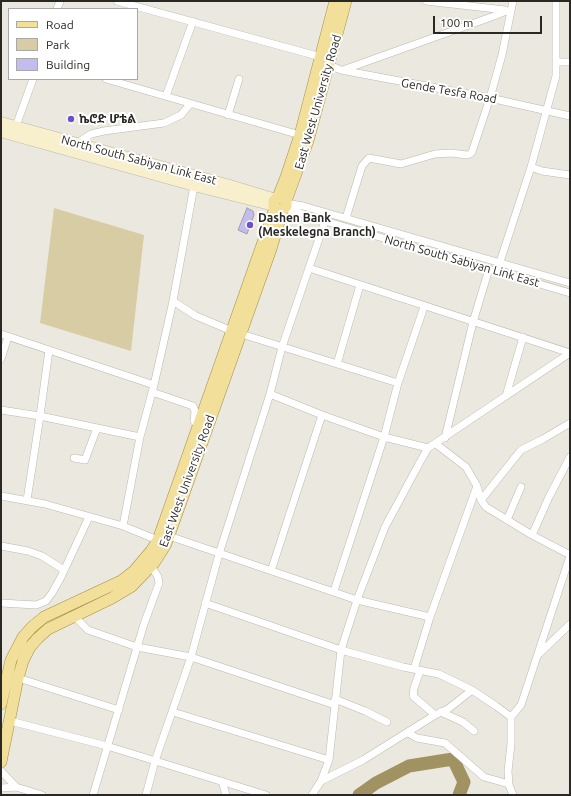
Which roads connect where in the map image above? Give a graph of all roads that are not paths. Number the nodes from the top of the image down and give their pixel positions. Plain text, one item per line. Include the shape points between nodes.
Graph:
1 (117, 1) edge
2 (335, 1) edge
3 (346, 1) edge
4 (426, 1) edge
5 (513, 1) edge
6 (556, 1) edge
7 (508, 11) junction
8 (193, 22) junction
9 (325, 61) junction
10 (557, 62) junction
11 (570, 62) edge
12 (341, 70) junction
13 (239, 79) dead end
14 (33, 80) edge
15 (110, 80) edge
16 (166, 96) junction
17 (490, 98) junction
18 (190, 104) junction
19 (545, 111) junction
20 (228, 114) junction
21 (570, 116) edge
22 (1, 122) edge
23 (16, 126) junction
24 (1, 132) edge
25 (300, 135) junction
26 (44, 139) junction
27 (76, 144) junction
28 (531, 167) junction
29 (570, 175) edge
30 (194, 186) junction
31 (280, 204) junction
32 (346, 218) junction
33 (325, 221) junction
34 (500, 264) junction
35 (309, 268) junction
36 (489, 269) junction
37 (497, 271) junction
38 (570, 283) edge
39 (360, 285) junction
40 (570, 293) edge
41 (173, 301) junction
42 (424, 306) junction
43 (473, 322) junction
44 (236, 333) junction
45 (4, 335) edge
46 (523, 337) junction
47 (282, 347) junction
48 (49, 350) junction
49 (1, 359) edge
50 (337, 364) junction
51 (398, 383) junction
52 (154, 385) junction
53 (152, 392) junction
54 (270, 394) junction
55 (506, 396) junction
56 (1, 410) edge
57 (322, 415) junction
58 (40, 416) junction
59 (570, 423) edge
60 (198, 426) junction
61 (97, 428) junction
62 (140, 437) junction
63 (384, 437) junction
64 (445, 438) junction
65 (436, 444) junction
66 (428, 448) junction
67 (570, 457) edge
68 (74, 458) dead end
69 (477, 486) junction
70 (521, 487) dead end
71 (1, 496) edge
72 (27, 500) junction
73 (481, 500) junction
74 (89, 517) junction
75 (507, 520) junction
76 (123, 526) junction
77 (532, 535) junction
78 (164, 540) junction
79 (1, 546) edge
80 (219, 554) junction
81 (570, 558) edge
82 (151, 566) junction
83 (64, 570) junction
84 (271, 571) junction
85 (334, 591) junction
86 (358, 600) junction
87 (1, 603) edge
88 (205, 603) junction
89 (74, 616) junction
90 (430, 617) junction
91 (570, 624) edge
92 (137, 647) junction
93 (341, 650) junction
94 (191, 657) junction
95 (536, 657) junction
96 (417, 670) junction
97 (7, 675) junction
98 (18, 678) junction
99 (472, 690) junction
100 (335, 702) junction
101 (1, 704) edge
102 (119, 710) junction
103 (173, 712) junction
104 (438, 714) junction
105 (511, 717) junction
106 (10, 721) junction
107 (387, 722) dead end
108 (474, 731) dead end
109 (408, 733) junction
110 (107, 746) junction
111 (329, 760) junction
112 (155, 761) junction
113 (1, 762) edge
114 (1, 771) edge
115 (321, 780) junction
116 (222, 782) junction
117 (509, 784) junction
118 (16, 787) junction
119 (1, 788) edge
120 (42, 795) edge
121 (93, 795) edge
122 (146, 795) edge
123 (226, 795) edge
124 (266, 795) edge
125 (312, 795) edge
126 (513, 795) edge

1 - 8 street, Gende Tesfa Road
2 - 9 main road, East West University Road
3 - 9 main road, East West University Road
4 - 7 street
5 - 7 street
6 - 10 street
7 - 12 street
7 - 17 street via 502,55
8 - 9 street, Gende Tesfa Road
8 - 16 street
9 - 12 street, Gende Tesfa Road
9 - 25 main road, East West University Road
9 - 31 main road, East West University Road via 308,141
10 - 11 street
10 - 19 street
12 - 17 street, Gende Tesfa Road
13 - 20 street
14 - 23 street
15 - 16 street
16 - 18 street
17 - 19 street, Gende Tesfa Road
17 - 32 street via 470,154 435,154 401,164 374,158 367,160 362,166
18 - 20 street
18 - 27 street via 181,114 164,122 91,134
19 - 21 street, Gende Tesfa Road
19 - 28 street
20 - 25 street
22 - 23 main road, North South Sabiyan Link East
23 - 26 main road, North South Sabiyan Link East
24 - 26 main road, North South Sabiyan Link East
25 - 31 main road, East West University Road
26 - 27 main road, North South Sabiyan Link East
26 - 30 main road, North South Sabiyan Link East
27 - 31 main road, North South Sabiyan Link East via 222,182
28 - 29 street
28 - 34 street
30 - 31 main road, North South Sabiyan Link East
30 - 41 street
31 - 32 street, North South Sabiyan Link East via 303,206
31 - 33 street, North South Sabiyan Link East
31 - 44 main road, East West University Road via 271,249
32 - 34 street, North South Sabiyan Link East
33 - 35 street
33 - 36 street, North South Sabiyan Link East
34 - 37 street
34 - 38 street, North South Sabiyan Link East
35 - 39 street
35 - 47 street
36 - 37 street, North South Sabiyan Link East
36 - 43 street
37 - 40 street, North South Sabiyan Link East
39 - 42 street
39 - 50 street
41 - 44 street via 196,316
41 - 52 street
42 - 43 street
42 - 51 street
43 - 46 street
43 - 64 street
44 - 47 street
44 - 60 main road, East West University Road
44 - 78 main road, East West University Road
45 - 48 street
45 - 49 street
46 - 55 street
46 - 55 street via 570,354
47 - 50 street
47 - 54 street
48 - 52 street
48 - 58 street
50 - 51 street
51 - 63 street
52 - 53 street
53 - 60 street via 193,406 194,421
53 - 62 street
54 - 57 street
54 - 80 street
55 - 64 street
56 - 58 street
57 - 63 street
57 - 84 street
58 - 61 street
58 - 72 street
59 - 73 street via 521,450
60 - 78 main road, East West University Road
61 - 62 street
61 - 68 street via 84,460
62 - 76 street
63 - 66 street
63 - 85 street
64 - 65 street
65 - 66 street
65 - 69 street via 466,467
66 - 86 street via 385,527
67 - 77 street
69 - 73 street
69 - 90 street
70 - 75 street
71 - 72 street
72 - 74 street
73 - 75 street via 486,507
74 - 76 street
74 - 83 street
75 - 77 street
76 - 78 street
77 - 81 street
78 - 80 street
78 - 82 main road, East West University Road
78 - 97 main road, East West University Road via 151,550 134,571 120,581 44,617 32,627 17,645
79 - 83 street via 42,556
80 - 84 street
80 - 88 street
81 - 95 street
82 - 89 main road, East West University Road via 132,586
82 - 92 street via 160,583
83 - 87 street via 46,601 36,605
84 - 85 street
85 - 86 street
86 - 90 street
86 - 93 street
88 - 93 street
88 - 94 street
89 - 92 street via 88,630
89 - 98 main road, East West University Road via 48,629 38,638 23,661
90 - 96 street
91 - 95 street
92 - 94 street
92 - 102 street
93 - 96 street
93 - 100 street
94 - 100 street
94 - 103 street
95 - 105 street via 521,705
96 - 99 street via 439,674
96 - 104 street via 413,696
97 - 98 street
97 - 101 main road, East West University Road
98 - 102 street
98 - 106 main road, East West University Road
99 - 104 street
99 - 105 street
100 - 107 street via 365,711
100 - 111 street
102 - 110 street
103 - 111 street
103 - 112 street
104 - 108 street via 463,722
104 - 109 street
105 - 117 street
106 - 110 street
106 - 113 main road, East West University Road
109 - 115 street via 363,760
109 - 117 street via 417,738 445,742 484,777
110 - 112 street
110 - 121 street
111 - 115 street
112 - 116 street
112 - 122 street
114 - 118 street
115 - 125 street
116 - 123 street
116 - 124 street
117 - 126 street
118 - 119 street
118 - 120 street

